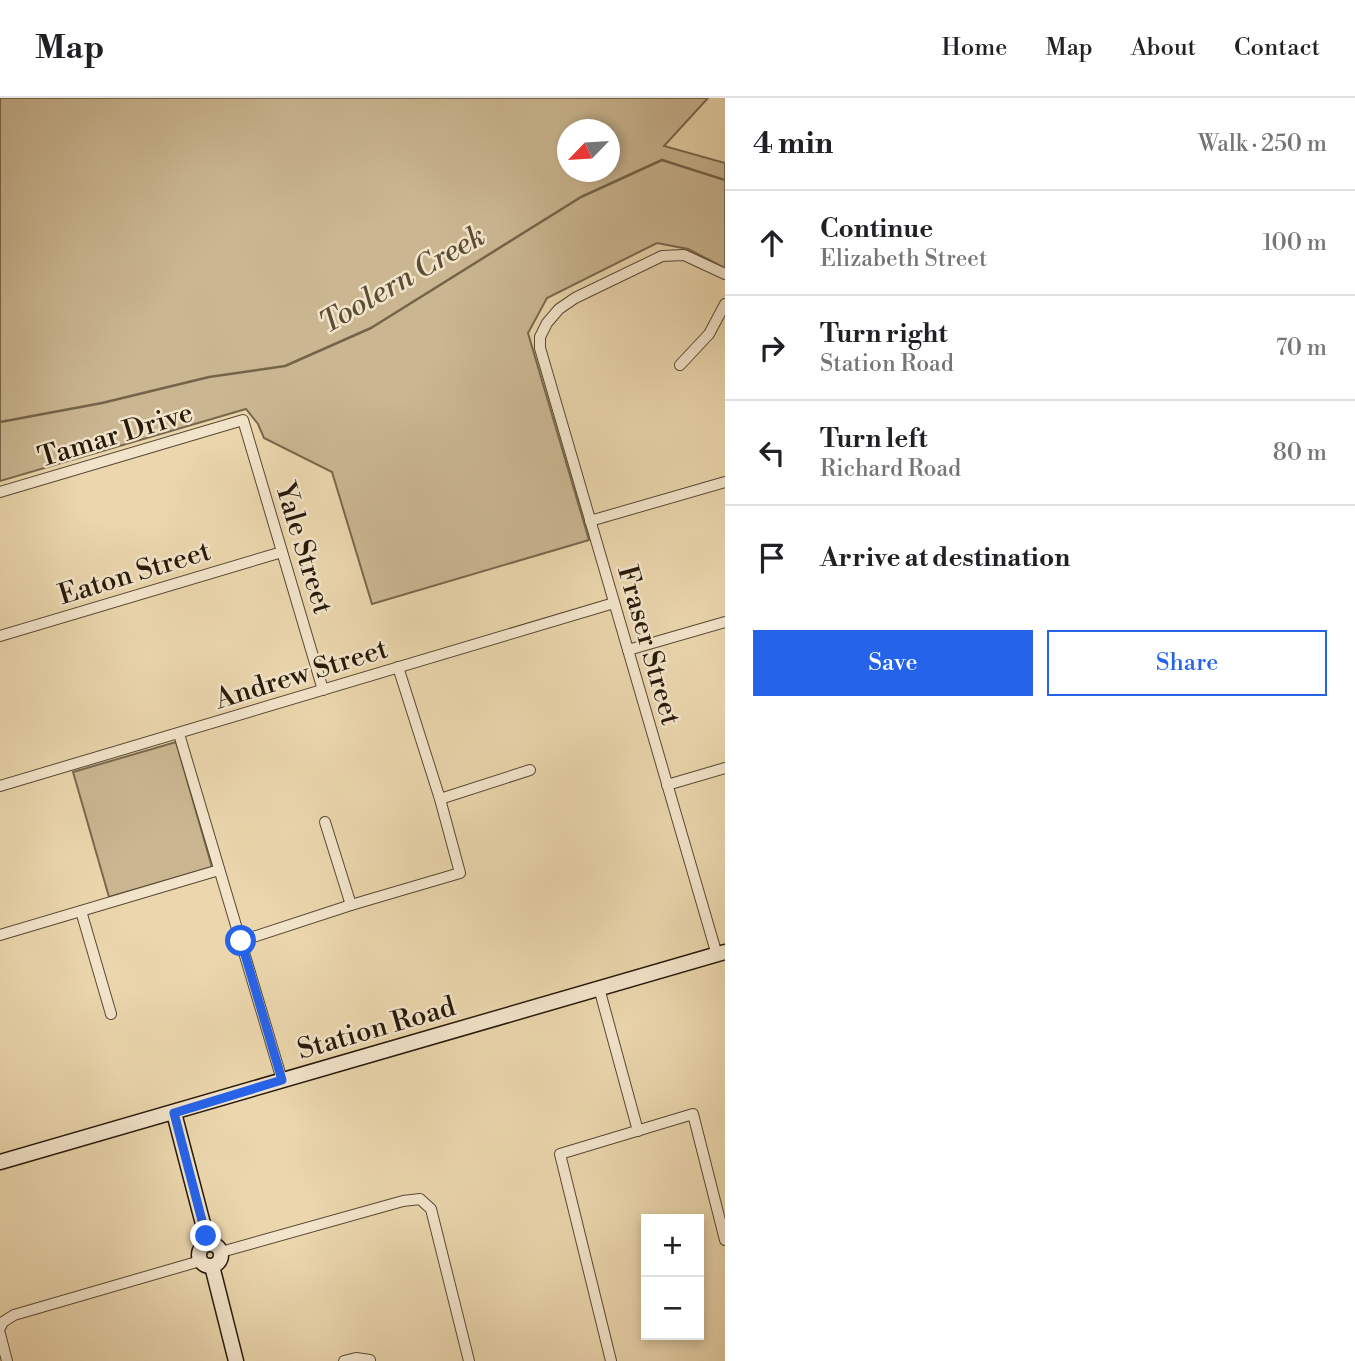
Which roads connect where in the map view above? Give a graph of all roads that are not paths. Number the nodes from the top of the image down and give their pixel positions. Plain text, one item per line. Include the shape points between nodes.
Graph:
1 (725, 274) edge
2 (725, 304) edge
3 (680, 365) dead end
4 (243, 420) joint
5 (725, 482) edge
6 (0, 492) edge
7 (590, 522) junction
8 (282, 552) junction
9 (614, 603) junction
10 (725, 622) edge
11 (0, 636) edge
12 (628, 650) junction
13 (398, 667) junction
14 (324, 690) junction
15 (179, 734) junction
16 (725, 768) edge
17 (530, 770) dead end
18 (667, 785) junction
19 (0, 786) edge
20 (440, 799) junction
21 (325, 822) dead end
22 (219, 870) junction
23 (351, 905) junction
24 (81, 911) junction
25 (0, 935) edge
26 (241, 941) junction
27 (721, 953) edge
28 (599, 988) junction
29 (111, 1014) dead end
30 (282, 1080) junction
31 (174, 1113) junction
32 (638, 1130) junction
33 (0, 1162) edge
34 (725, 1240) edge
35 (208, 1243) junction
36 (221, 1252) junction
37 (206, 1263) junction
38 (0, 1328) edge
39 (0, 1334) edge
40 (370, 1360) edge
41 (7, 1361) edge
42 (236, 1361) edge
43 (344, 1361) edge
44 (469, 1361) edge
45 (611, 1361) edge

1 - 7 street, Fraser Street via 684,255 662,256 575,298 547,323 540,348
2 - 3 street via 709,334
4 - 6 street, Tamar Drive
4 - 8 street, Yale Street
5 - 7 street
7 - 9 street, Fraser Street
8 - 11 street, Eaton Street
8 - 14 street, Yale Street
9 - 12 street, Fraser Street
9 - 13 street, Andrew Street
10 - 12 street
12 - 18 street, Fraser Street
13 - 14 street, Andrew Street
13 - 20 street
14 - 15 street, Andrew Street
15 - 19 street, Andrew Street
15 - 22 street
16 - 18 street
17 - 20 street
18 - 27 street, Fraser Street
20 - 23 street via 460,873
21 - 23 street
22 - 24 street
22 - 26 street
23 - 26 street
24 - 25 street
24 - 29 street
26 - 30 street
27 - 28 street, Station Road
28 - 30 street, Station Road
28 - 32 street
30 - 31 street, Station Road
31 - 33 street, Station Road
31 - 35 street
32 - 34 street via 693,1114
32 - 45 street via 560,1154
35 - 36 street
35 - 37 street via 199,1250
36 - 37 street via 220,1259
36 - 44 street via 420,1199 431,1209
37 - 38 street via 14,1315
37 - 42 street
39 - 41 street
40 - 43 street

